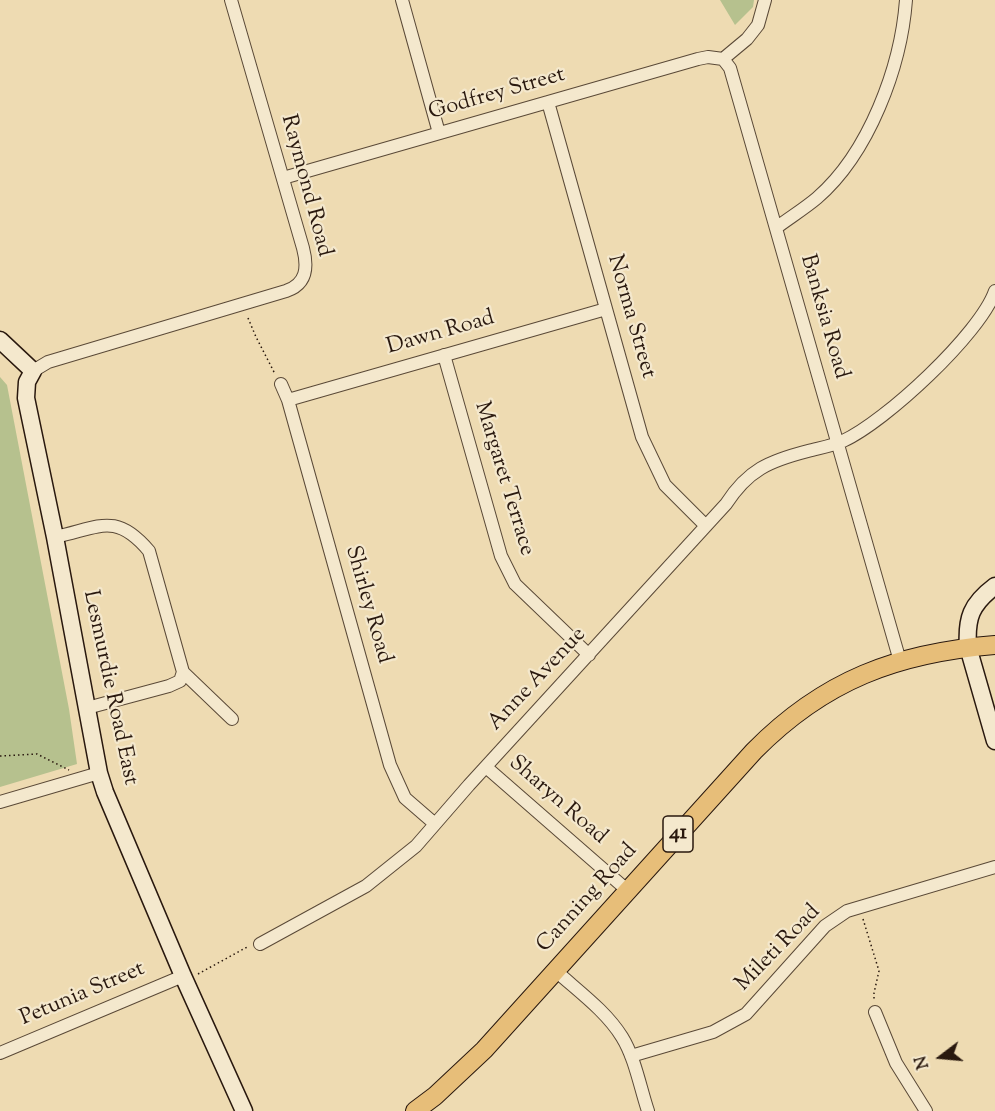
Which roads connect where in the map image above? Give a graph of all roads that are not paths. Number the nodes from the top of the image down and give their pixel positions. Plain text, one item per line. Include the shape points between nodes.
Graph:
1 (231, 0) edge
2 (402, 0) edge
3 (765, 0) edge
4 (906, 0) edge
5 (723, 59) junction
6 (548, 102) junction
7 (439, 133) junction
8 (283, 178) junction
9 (776, 228) junction
10 (995, 291) edge
11 (606, 309) junction
12 (0, 340) edge
13 (444, 356) junction
14 (33, 371) junction
15 (282, 384) road end
16 (288, 400) junction
17 (837, 444) junction
18 (706, 526) junction
19 (55, 537) junction
20 (995, 586) edge
21 (995, 645) edge
22 (968, 647) junction
23 (589, 655) junction
24 (900, 661) junction
25 (183, 672) junction
26 (87, 708) junction
27 (232, 719) dead end
28 (995, 741) edge
29 (486, 767) junction
30 (92, 775) junction
31 (0, 801) edge
32 (435, 824) junction
33 (995, 867) edge
34 (627, 890) junction
35 (260, 944) road end
36 (556, 971) junction
37 (183, 976) junction
38 (875, 1012) road end
39 (0, 1053) edge
40 (631, 1056) junction
41 (244, 1111) edge
42 (416, 1111) edge
43 (648, 1111) edge
44 (926, 1111) edge

1 - 8 street, Raymond Road
2 - 7 street
3 - 5 street via 758,25
4 - 9 street via 904,28 893,72 849,162 817,198
5 - 6 street, Godfrey Street via 698,59
5 - 9 street, Banksia Road via 730,68
6 - 7 street, Godfrey Street
6 - 11 street, Norma Street
7 - 8 street, Godfrey Street
8 - 14 street, Raymond Road via 306,260 304,276 296,287 48,362
9 - 17 street, Banksia Road
10 - 17 street, Anne Avenue via 991,304 948,358 856,435
11 - 13 street, Dawn Road
11 - 18 street, Norma Street via 642,436 665,485
12 - 14 street
13 - 16 street, Dawn Road
13 - 23 street, Margaret Terrace via 501,556 515,584
14 - 19 street, Lesmurdie Road East via 26,393
15 - 16 street, Shirley Road
16 - 32 street, Shirley Road via 390,765 405,798
17 - 18 street, Anne Avenue via 780,459 756,470
17 - 24 street, Banksia Road
18 - 23 street, Anne Avenue
19 - 25 street via 116,525 140,540 149,551
19 - 26 street, Lesmurdie Road East
20 - 22 street via 973,608
21 - 22 main road, Canning Road / 41
22 - 24 main road, Canning Road / 41
22 - 28 street
23 - 29 street, Anne Avenue
24 - 34 main road, Canning Road / 41 via 833,689 782,725
25 - 26 street via 180,681 169,686
25 - 27 street
26 - 30 street, Lesmurdie Road East
29 - 32 street, Anne Avenue
29 - 34 street, Sharyn Road
30 - 31 street
30 - 37 street, Lesmurdie Road East via 105,792
32 - 35 street, Anne Avenue via 416,846 366,886
33 - 40 street, Mileti Road via 847,911 825,926 746,1014 713,1032
34 - 36 main road, Canning Road / 41
36 - 40 street via 611,1022
36 - 42 main road, Canning Road / 41 via 484,1050
37 - 39 street, Petunia Street
37 - 41 street, Lesmurdie Road East
38 - 44 street via 892,1056
40 - 43 street

